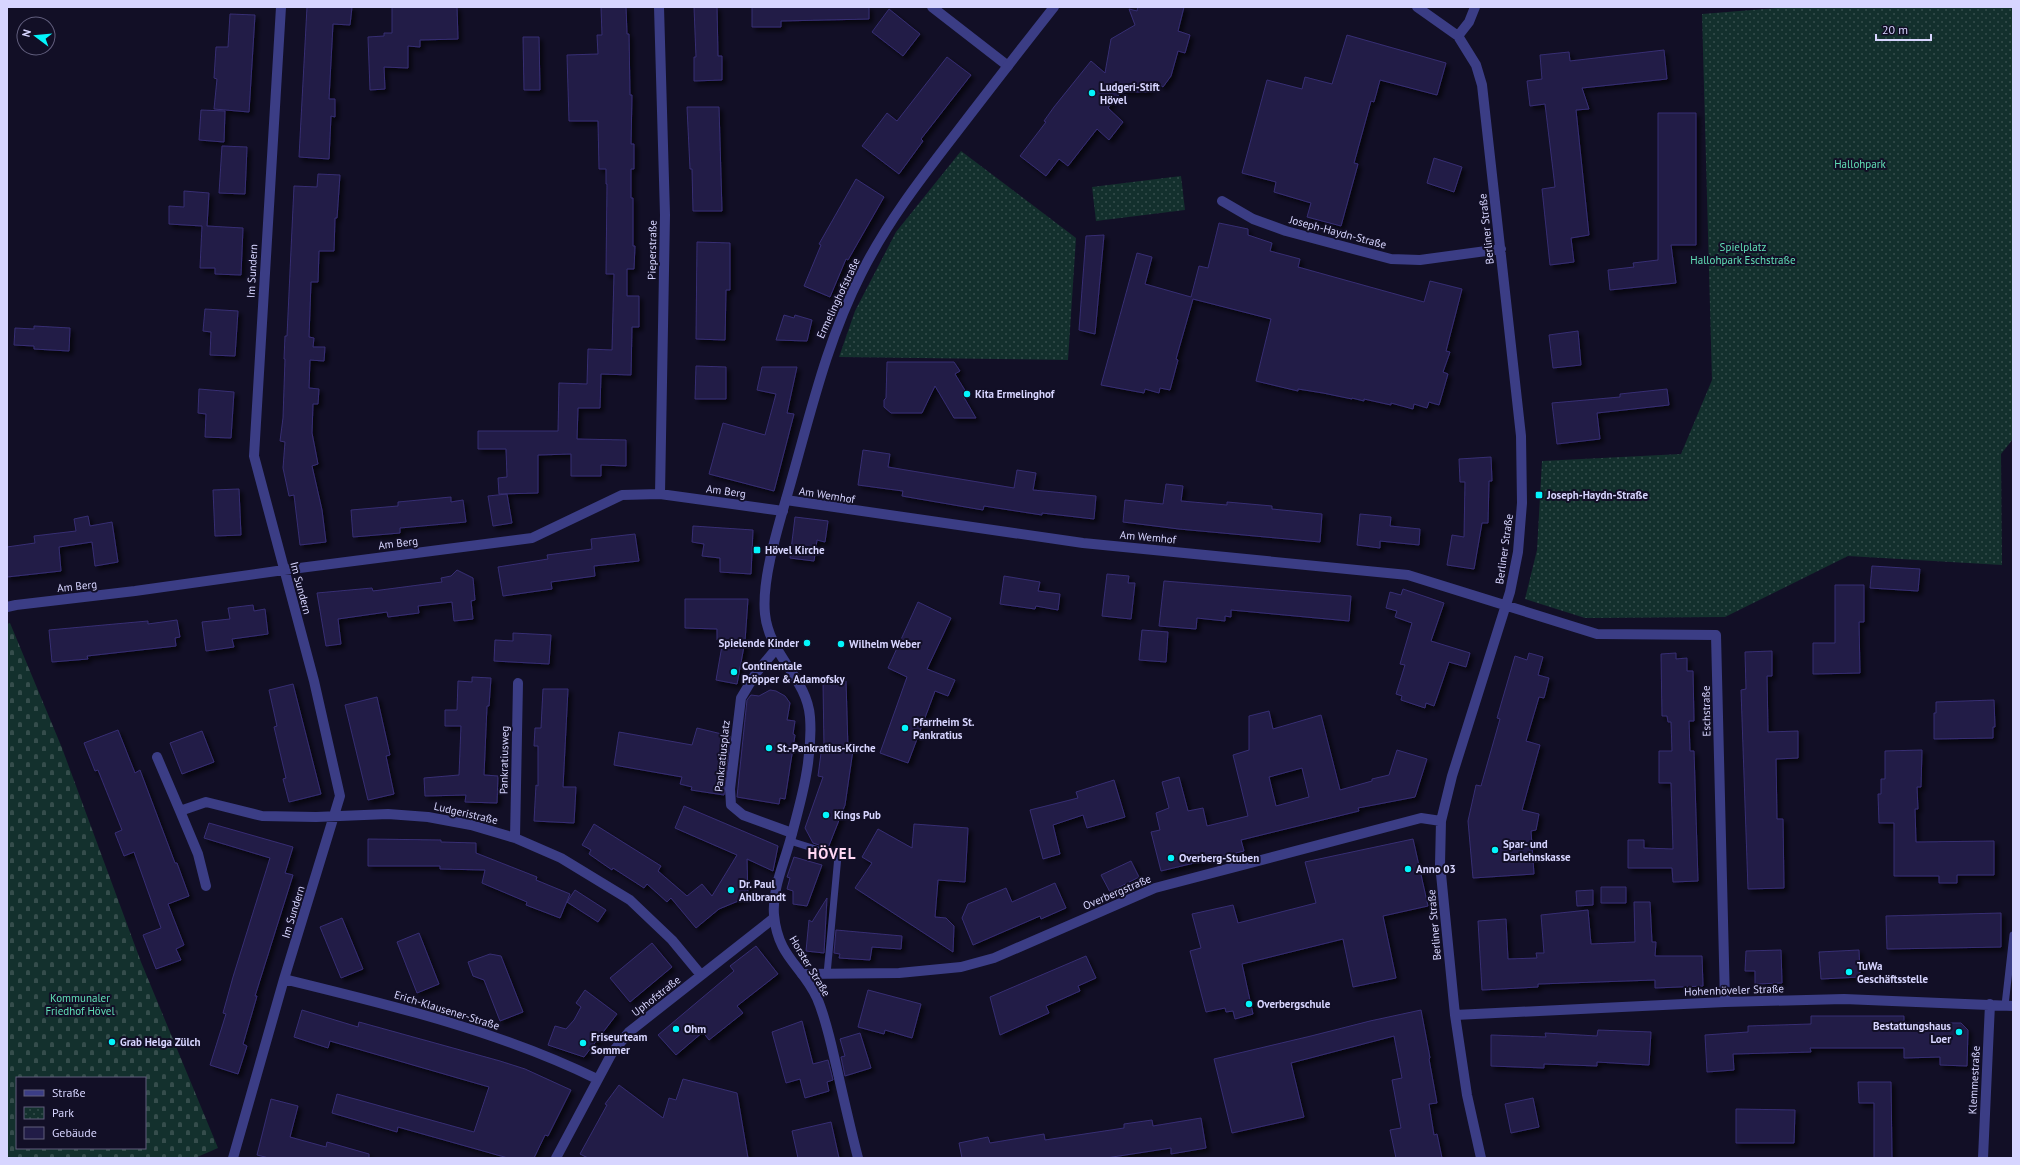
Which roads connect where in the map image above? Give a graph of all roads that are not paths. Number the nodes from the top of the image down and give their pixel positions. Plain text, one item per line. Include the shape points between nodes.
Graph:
1 (281, 7) edge
2 (659, 7) edge
3 (932, 7) edge
4 (1054, 7) edge
5 (1417, 7) edge
6 (1475, 7) edge
7 (1458, 36) junction
8 (1008, 66) junction
9 (1222, 201) dead end
10 (1500, 249) junction
11 (660, 494) junction
12 (786, 500) junction
13 (783, 511) junction
14 (284, 570) junction
15 (1504, 606) junction
16 (7, 607) edge
17 (776, 649) junction
18 (518, 683) dead end
19 (157, 757) dead end
20 (180, 811) junction
21 (333, 816) junction
22 (1441, 822) junction
23 (791, 837) junction
24 (515, 838) junction
25 (206, 886) dead end
26 (774, 918) junction
27 (2013, 935) edge
28 (802, 974) junction
29 (827, 974) junction
30 (701, 975) junction
31 (284, 979) junction
32 (1725, 1002) junction
33 (1990, 1004) junction
34 (2009, 1006) edge
35 (1455, 1015) junction
36 (598, 1079) junction
37 (234, 1158) edge
38 (556, 1158) edge
39 (858, 1158) edge
40 (1481, 1158) edge
41 (1983, 1158) edge

1 - 14 street, Im Sundern via 254,456
2 - 11 street, Pieperstraße via 665,215
3 - 8 street
4 - 8 street, Ermelinghofstraße
5 - 7 street, Berliner Straße
6 - 7 street via 1469,22
7 - 10 street, Berliner Straße via 1476,65 1482,84
8 - 12 street, Ermelinghofstraße via 889,224 861,274 831,339
9 - 10 street, Joseph-Haydn-Straße via 1253,219 1391,259 1420,260
10 - 15 street, Berliner Straße via 1521,436 1522,493 1518,552 1510,592
11 - 13 street, Am Berg
11 - 14 street, Am Berg via 622,496 532,538
12 - 13 street, Ermelinghofstraße
12 - 15 street, Am Wemhof via 1083,543 1408,575
13 - 17 street, Ermelinghofstraße via 771,559 765,612 768,630
14 - 16 street, Am Berg
14 - 21 street, Im Sundern via 314,681 340,796
15 - 22 street, Berliner Straße via 1452,776
15 - 32 street, Eschstraße via 1597,634 1716,635
17 - 23 street via 802,690 808,703 810,720 803,791
17 - 23 street, Pankratiusplatz via 740,698 730,789 731,805 742,815
18 - 24 street, Pankratiusweg
19 - 20 street
20 - 21 street, Ludgeristraße via 206,802 262,816
20 - 25 street via 198,854
21 - 24 street, Ludgeristraße via 388,814 428,817 471,825
21 - 31 street, Im Sundern
22 - 29 street, Overbergstraße via 1422,818 1155,888 994,958 961,967 929,972
22 - 35 street, Berliner Straße via 1440,864
23 - 26 street, Horster Straße via 774,897
23 - 29 lane via 838,856
24 - 30 street, Ludgeristraße via 561,858 630,900 672,940
26 - 28 street, Horster Straße via 781,945
26 - 30 street, Uphofstraße
27 - 34 lane
28 - 29 street, Overbergstraße
28 - 39 street, Horster Straße via 816,997 822,1015
30 - 36 street, Uphofstraße via 629,1032 612,1054
31 - 36 street, Erich-Klausener-Straße via 400,1008 483,1033
31 - 37 street, Im Sundern
32 - 33 street, Hohenhöveler Straße via 1844,999
32 - 35 street, Hohenhöveler Straße
33 - 34 street, Hohenhöveler Straße
33 - 41 street, Klemmestraße
35 - 40 street, Berliner Straße via 1467,1095
36 - 38 street, Uphofstraße

